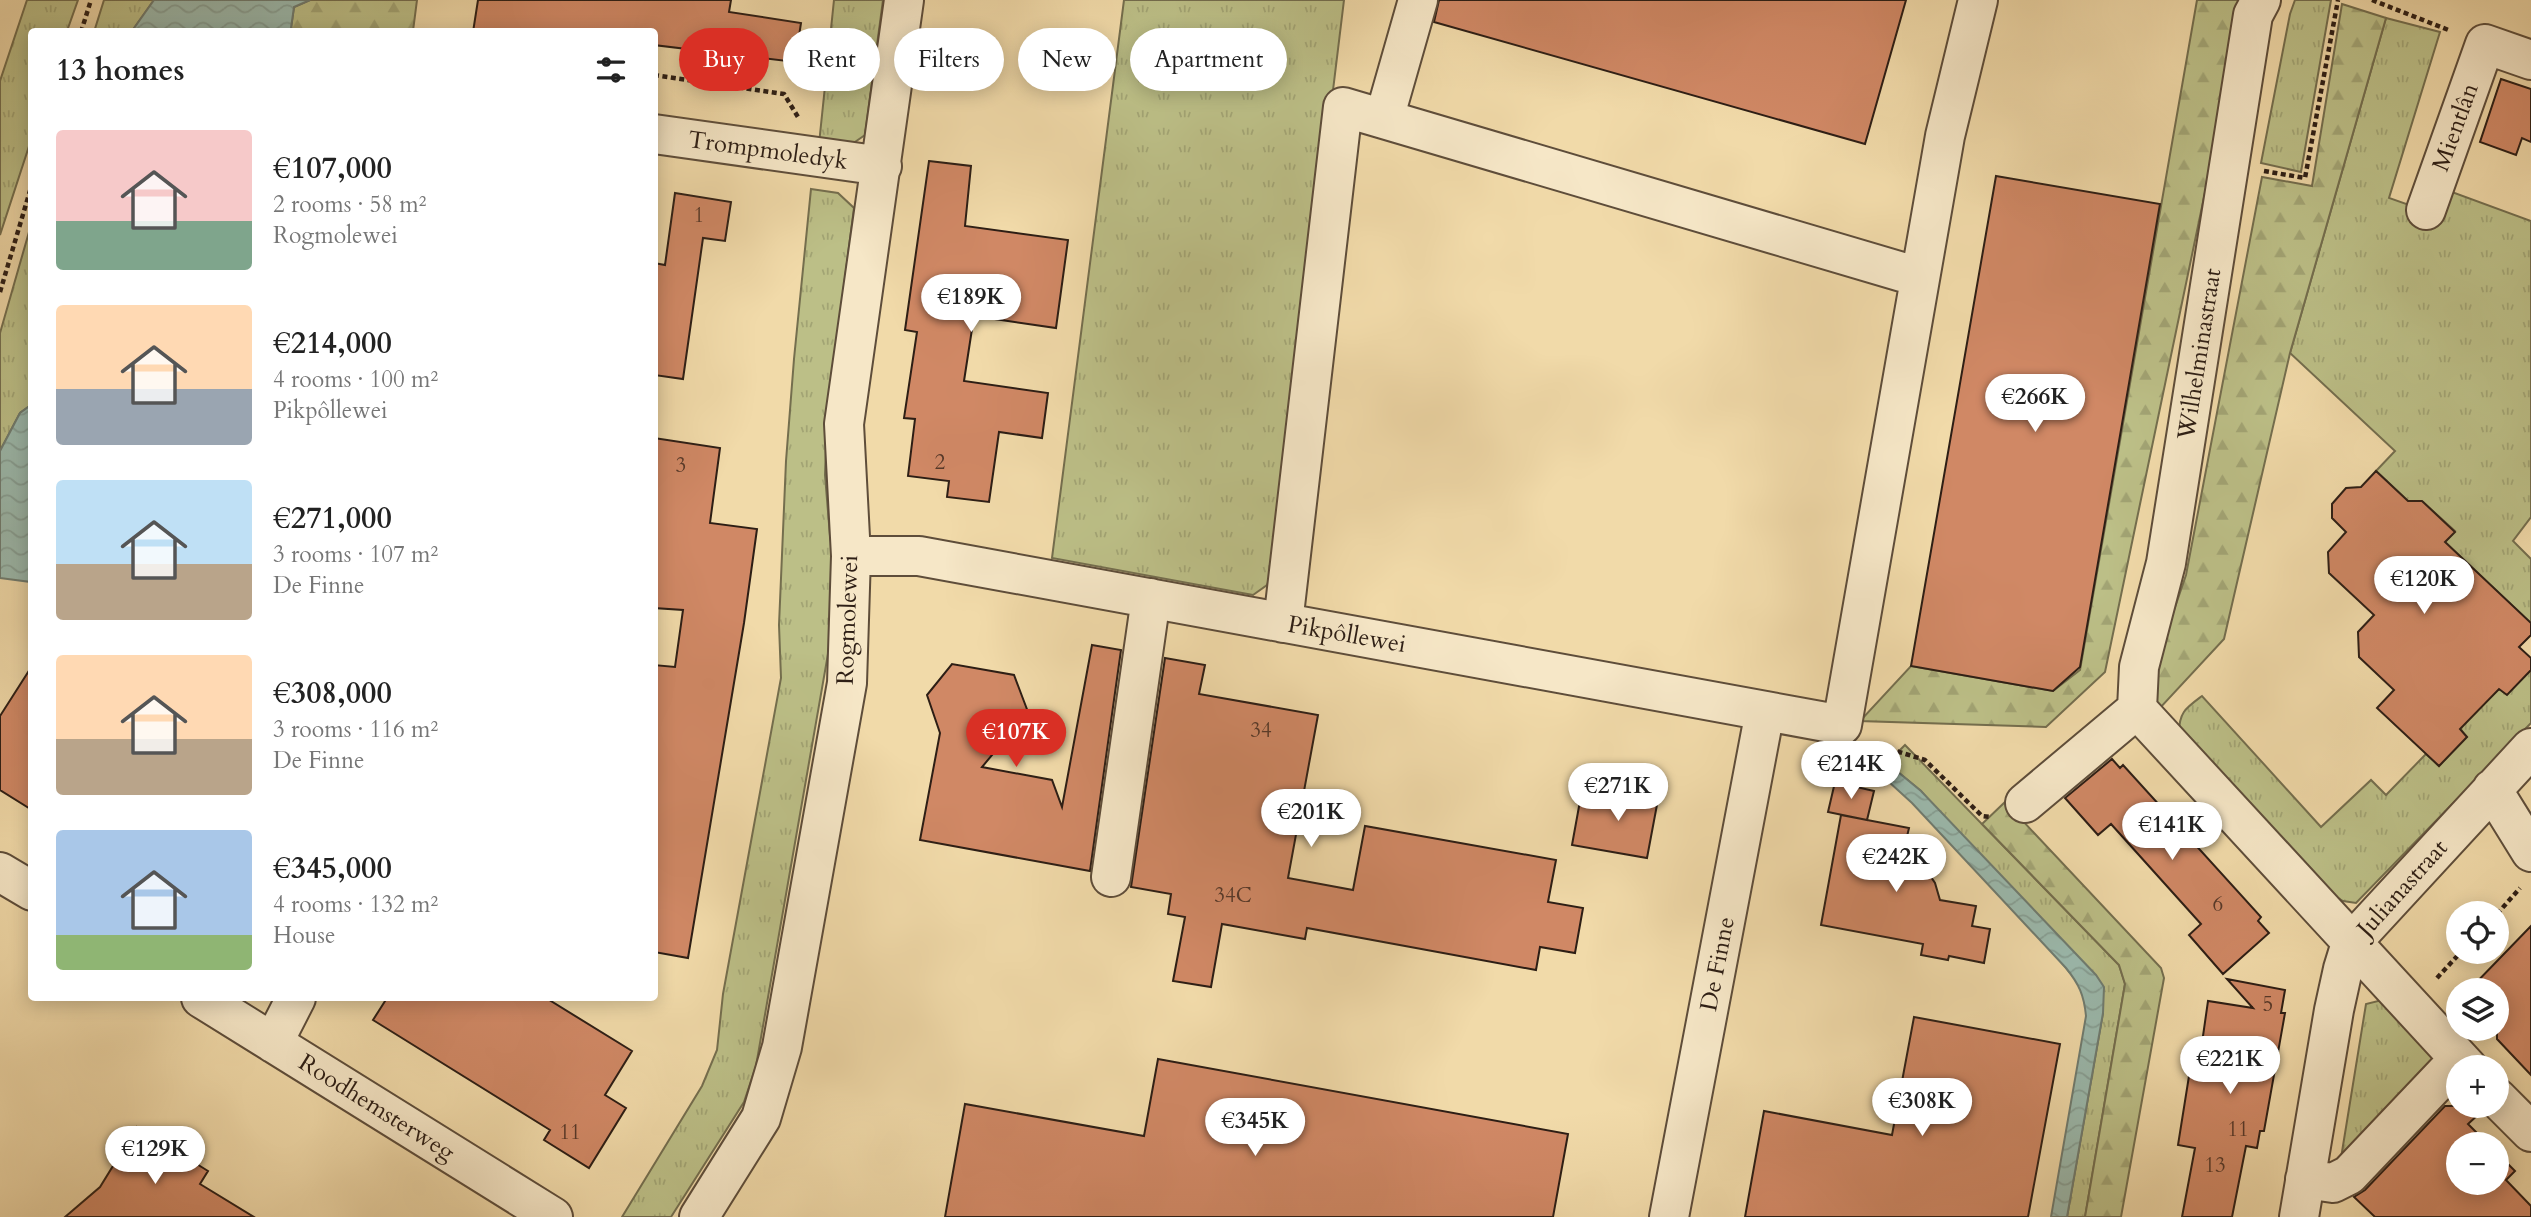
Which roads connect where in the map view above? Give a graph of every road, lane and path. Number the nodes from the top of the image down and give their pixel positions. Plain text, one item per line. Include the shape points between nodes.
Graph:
1 (91, 0) edge
2 (904, 0) edge
3 (1418, 0) edge
4 (1978, 0) edge
5 (2261, 0) edge
6 (2338, 0) edge
7 (2372, 0) edge
8 (82, 28) edge
9 (2485, 44) junction
10 (2531, 60) edge
11 (658, 76) edge
12 (1384, 119) junction
13 (658, 135) edge
14 (821, 157) junction
15 (2229, 165) junction
16 (882, 166) junction
17 (28, 198) edge
18 (2426, 210) dead end
19 (1919, 277) junction
20 (0, 292) edge
21 (850, 556) junction
22 (1151, 598) junction
23 (1283, 623) junction
24 (2137, 709) junction
25 (1765, 711) junction
26 (1842, 725) junction
27 (2531, 748) edge
28 (2492, 789) junction
29 (2025, 803) joint
30 (2527, 869) edge
31 (0, 872) edge
32 (1111, 877) dead end
33 (28, 889) edge
34 (2506, 901) edge
35 (2351, 943) junction
36 (206, 1001) edge
37 (294, 1001) edge
38 (273, 1043) junction
39 (2456, 1055) edge
40 (2446, 1080) edge
41 (2509, 1110) edge
42 (2531, 1132) edge
43 (2305, 1179) junction
44 (553, 1217) edge
45 (699, 1217) edge
46 (1670, 1217) edge
47 (2299, 1217) edge

1 - 8 path
2 - 16 street, Rogmolewei
3 - 12 street
4 - 19 street via 1945,136
5 - 15 street, Wilhelminastraat via 2253,15
6 - 15 path via 2305,178
7 - 9 path
9 - 10 street
9 - 18 street, Mientlân
11 - 14 path via 784,94
12 - 19 street
12 - 23 street via 1343,107
13 - 14 street, Trompmoledyk
14 - 16 street, Trompmoledyk
15 - 24 street, Wilhelminastraat via 2166,563 2139,667
16 - 21 street, Rogmolewei via 844,424
17 - 20 path
19 - 26 street
21 - 22 street, Pikpôllewei via 919,556
21 - 45 street, Rogmolewei via 847,683 782,1047 761,1118
22 - 23 street, Pikpôllewei
22 - 32 street
23 - 25 street, Pikpôllewei
24 - 29 street
24 - 35 street
25 - 26 street, Pikpôllewei
25 - 46 street, De Finne
26 - 29 path via 1871,744 1925,760 1982,816 1995,818
27 - 28 street, Julianastraat
28 - 30 street
28 - 35 street, Julianastraat
30 - 34 path
31 - 33 street
35 - 39 street
35 - 43 street, Julianastraat via 2334,1010
36 - 38 street, Roodhemsterweg
37 - 38 street
38 - 44 street, Roodhemsterweg
40 - 43 street via 2349,1175 2333,1183
41 - 42 street
43 - 47 street, Julianastraat

